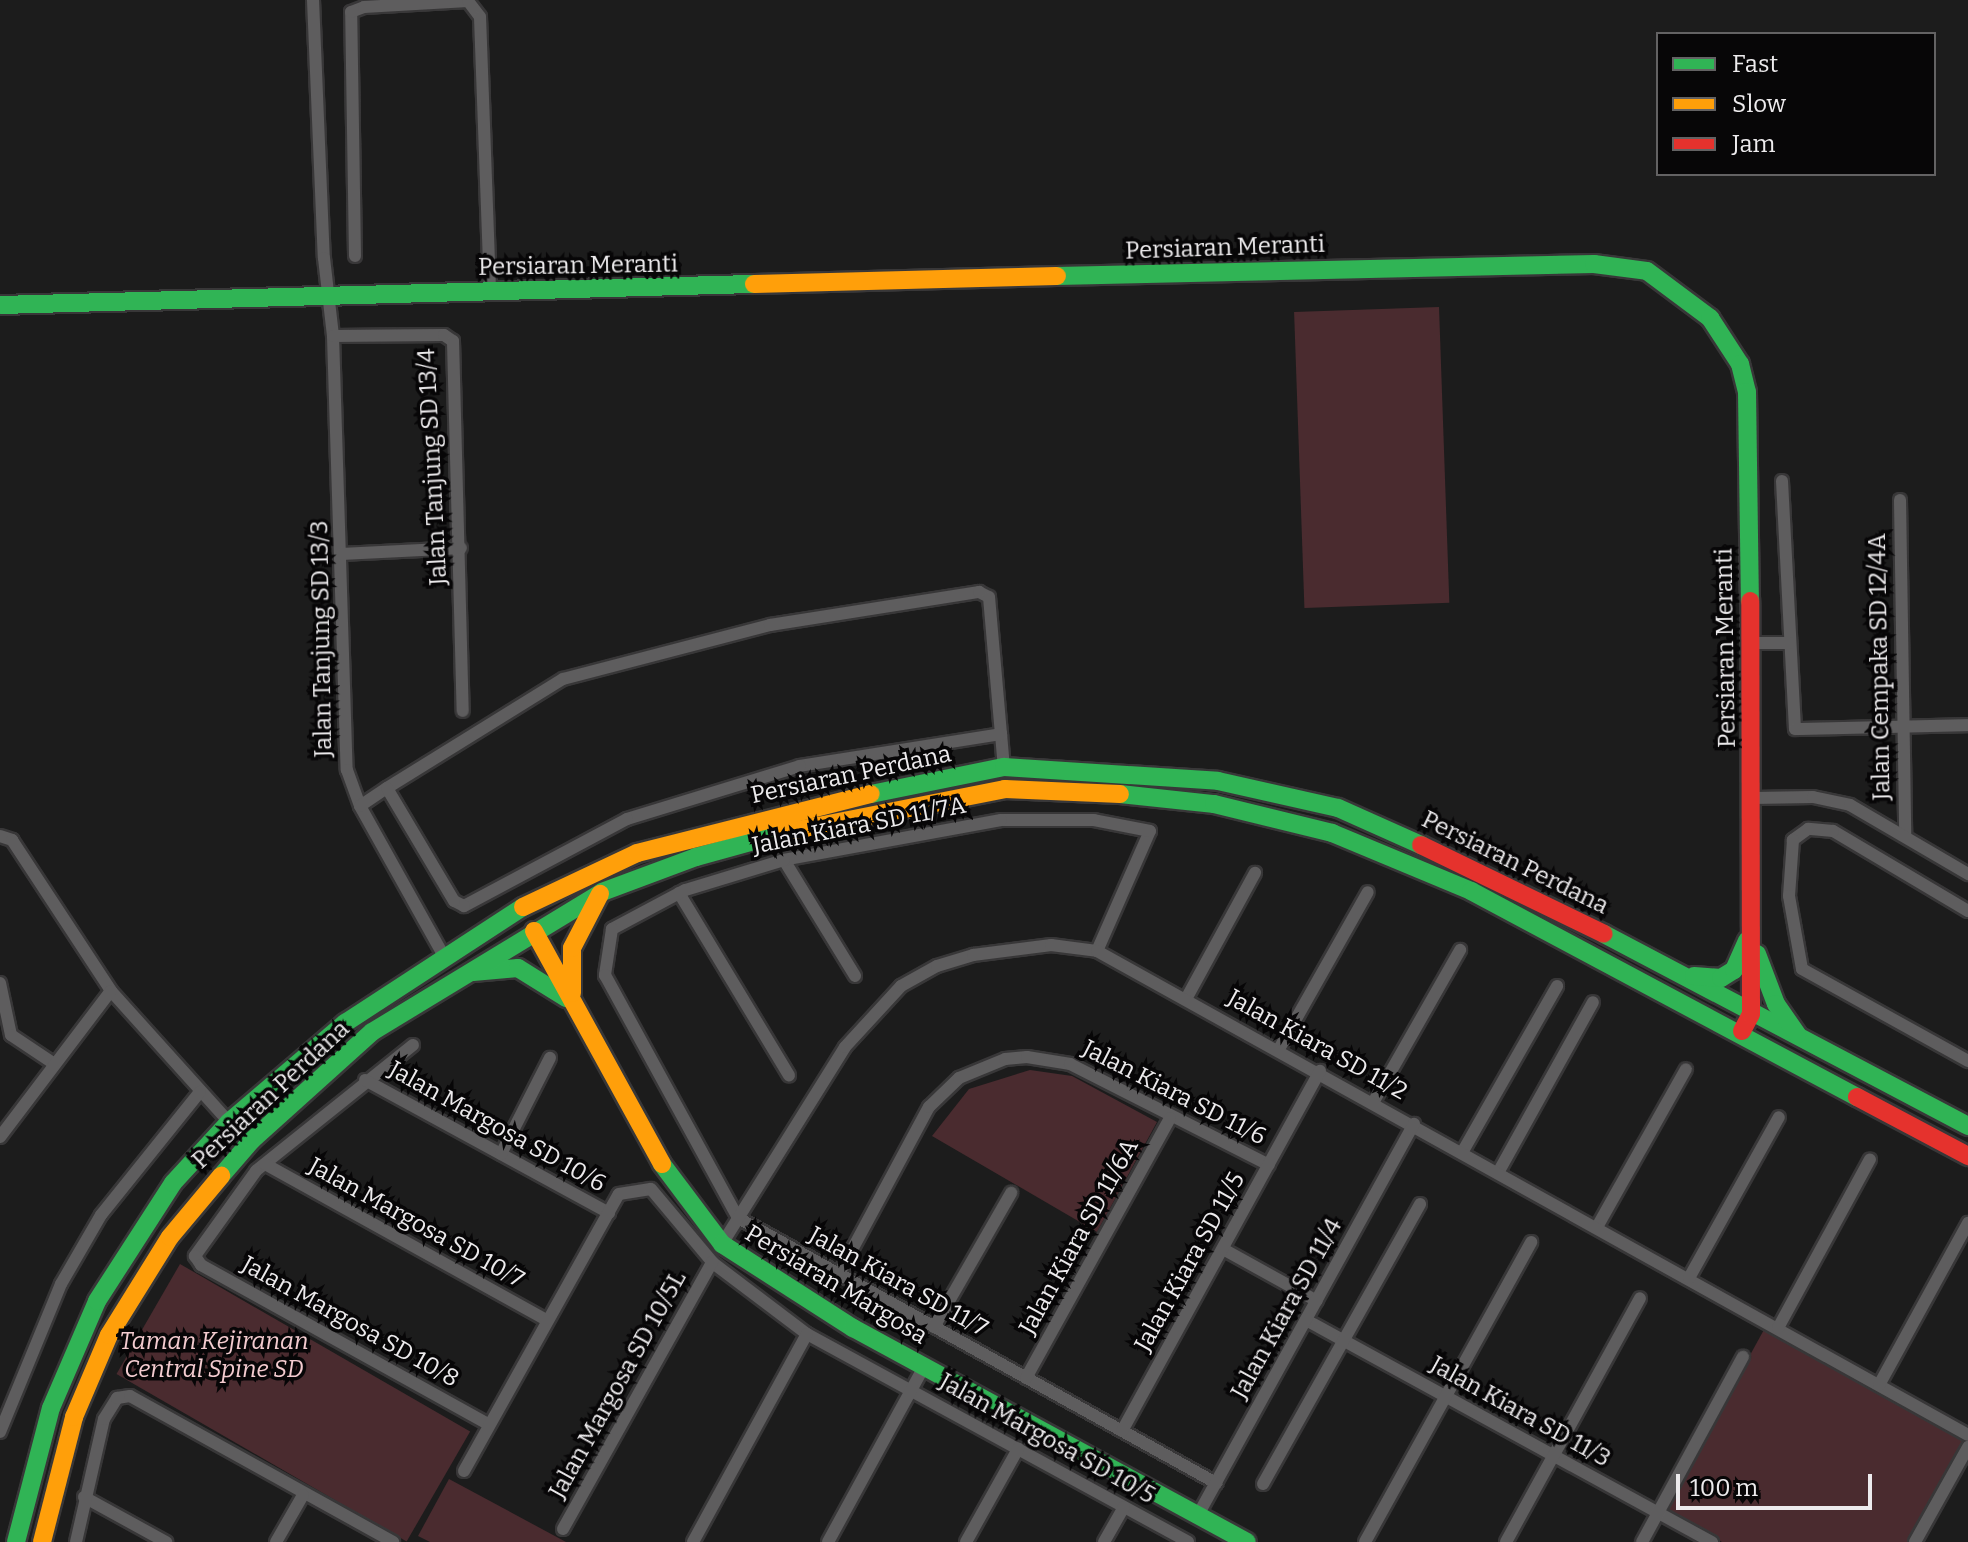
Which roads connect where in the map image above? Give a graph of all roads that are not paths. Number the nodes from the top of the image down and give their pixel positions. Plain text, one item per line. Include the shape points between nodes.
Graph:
1 (313, 0) edge
2 (355, 256) dead end
3 (490, 291) junction
4 (329, 298) junction
5 (0, 305) edge
6 (333, 336) junction
7 (1782, 481) dead end
8 (1900, 500) dead end
9 (461, 548) junction
10 (342, 554) junction
11 (1750, 643) junction
12 (1790, 643) junction
13 (463, 711) dead end
14 (1968, 725) edge
15 (1905, 728) junction
16 (1001, 734) junction
17 (1004, 767) junction
18 (387, 788) junction
19 (1753, 798) junction
20 (360, 806) junction
21 (1905, 834) junction
22 (0, 836) edge
23 (784, 860) junction
24 (591, 872) junction
25 (1255, 873) dead end
26 (1968, 874) edge
27 (602, 892) junction
28 (1368, 892) dead end
29 (679, 893) junction
30 (1968, 911) edge
31 (1751, 928) junction
32 (534, 931) junction
33 (1460, 950) dead end
34 (1097, 951) junction
35 (451, 952) junction
36 (466, 973) junction
37 (1684, 973) junction
38 (855, 976) dead end
39 (0, 983) edge
40 (1557, 986) dead end
41 (111, 991) junction
42 (1186, 999) junction
43 (1593, 1002) dead end
44 (573, 1003) junction
45 (1751, 1014) junction
46 (1742, 1031) junction
47 (1804, 1044) junction
48 (413, 1045) dead end
49 (1279, 1049) junction
50 (550, 1058) dead end
51 (1968, 1061) edge
52 (53, 1063) junction
53 (1686, 1069) dead end
54 (1320, 1071) junction
55 (789, 1075) dead end
56 (365, 1080) junction
57 (200, 1092) junction
58 (1374, 1101) junction
59 (1779, 1117) dead end
60 (1170, 1118) junction
61 (229, 1122) junction
62 (1414, 1124) junction
63 (1968, 1126) edge
64 (0, 1137) edge
65 (1463, 1151) junction
66 (501, 1154) junction
67 (1968, 1156) edge
68 (1870, 1159) dead end
69 (265, 1164) junction
70 (1269, 1165) junction
71 (1499, 1171) junction
72 (1011, 1193) dead end
73 (1420, 1204) dead end
74 (609, 1213) junction
75 (738, 1218) junction
76 (1968, 1223) edge
77 (1597, 1227) junction
78 (1531, 1242) dead end
79 (722, 1244) junction
80 (1223, 1249) junction
81 (712, 1262) junction
82 (839, 1274) junction
83 (1689, 1278) junction
84 (1640, 1298) dead end
85 (1317, 1301) junction
86 (546, 1320) junction
87 (1306, 1320) junction
88 (934, 1327) junction
89 (1778, 1328) junction
90 (807, 1334) junction
91 (1344, 1341) junction
92 (1743, 1357) dead end
93 (924, 1367) junction
94 (1026, 1378) junction
95 (1879, 1385) junction
96 (911, 1390) junction
97 (1446, 1396) junction
98 (51, 1408) junction
99 (74, 1417) junction
100 (486, 1423) junction
101 (1122, 1431) junction
102 (0, 1432) edge
103 (1968, 1435) edge
104 (1968, 1447) edge
105 (1018, 1449) junction
106 (1554, 1456) junction
107 (464, 1471) dead end
108 (1216, 1483) junction
109 (1263, 1484) dead end
110 (303, 1495) junction
111 (84, 1497) junction
112 (1124, 1507) junction
113 (1658, 1512) junction
114 (1198, 1515) junction
115 (563, 1529) dead end
116 (16, 1542) edge
117 (42, 1542) edge
118 (76, 1542) edge
119 (166, 1542) edge
120 (276, 1542) edge
121 (393, 1542) edge
122 (693, 1542) edge
123 (828, 1542) edge
124 (966, 1542) edge
125 (1104, 1542) edge
126 (1188, 1542) edge
127 (1247, 1542) edge
128 (1365, 1542) edge
129 (1506, 1542) edge
130 (1642, 1542) edge
131 (1712, 1542) edge
132 (1915, 1542) edge

1 - 4 street, Jalan Tanjung SD 13/3
2 - 3 street via 351,12 468,1 477,7
3 - 4 main road, Persiaran Meranti
3 - 11 main road, Persiaran Meranti via 1594,264 1647,271 1710,318 1740,364 1747,392
4 - 5 main road, Persiaran Meranti
4 - 6 street, Jalan Tanjung SD 13/3
6 - 9 street, Jalan Tanjung SD 13/4 via 444,335 453,341
6 - 10 street, Jalan Tanjung SD 13/3
7 - 12 street
8 - 15 street, Jalan Cempaka SD 12/4A
9 - 10 street
9 - 13 street, Jalan Tanjung SD 13/4
10 - 20 street, Jalan Tanjung SD 13/3 via 346,757
11 - 12 street
11 - 19 main road, Persiaran Meranti
12 - 15 street via 1795,729
14 - 15 street
15 - 21 street, Jalan Cempaka SD 12/4A
16 - 17 street
16 - 18 street via 800,766 627,819 464,906 454,901
16 - 18 street via 990,601 979,592 770,625 563,679
17 - 24 main road, Persiaran Perdana via 804,807 637,853
17 - 37 main road, Persiaran Perdana via 1218,781 1338,808 1442,852
18 - 20 street
19 - 21 street via 1830,799
19 - 31 main road, Persiaran Meranti
20 - 35 street, Jalan Tanjung SD 13/3
21 - 26 street
22 - 41 street via 12,840
23 - 29 street, Jalan Kiara SD 11/7A
23 - 34 street, Jalan Kiara SD 11/7A via 1001,820 1094,820 1150,831
23 - 38 street
24 - 32 main road via 542,909
24 - 35 main road, Persiaran Perdana
25 - 42 street
27 - 32 main road, Persiaran Perdana
27 - 44 main road via 572,948
27 - 46 main road, Persiaran Perdana via 683,861 802,828 1005,789 1060,788 1214,804 1332,833 1430,871
28 - 49 street
29 - 55 street
29 - 75 street, Jalan Kiara SD 11/7A via 612,929 604,952 608,988
30 - 51 street via 1833,831 1808,829 1793,840 1789,896 1802,969
31 - 37 main road via 1734,970 1721,978
31 - 45 main road, Persiaran Meranti
31 - 47 main road via 1766,984
32 - 35 main road via 515,928
32 - 36 main road, Persiaran Perdana
32 - 44 main road, Persiaran Margosa
33 - 58 street
34 - 42 street, Jalan Kiara SD 11/2
34 - 75 street, Jalan Kiara SD 11/2 via 1051,945 973,955 937,966 901,986 845,1047
35 - 61 main road, Persiaran Perdana via 333,1032
36 - 44 main road via 518,968 535,974
36 - 99 main road, Persiaran Perdana via 372,1032 212,1180 109,1335
37 - 45 main road, Persiaran Perdana
39 - 52 street via 11,1035
40 - 65 street
41 - 52 street
41 - 57 street
42 - 49 street, Jalan Kiara SD 11/2
43 - 71 street
44 - 79 main road, Persiaran Margosa via 656,1156
45 - 46 main road, Persiaran Meranti
45 - 47 main road, Persiaran Perdana
46 - 67 main road, Persiaran Perdana
47 - 63 main road, Persiaran Perdana
48 - 56 street
49 - 54 street, Jalan Kiara SD 11/2
50 - 66 street
52 - 64 street
53 - 77 street
54 - 58 street, Jalan Kiara SD 11/2
54 - 70 street, Jalan Kiara SD 11/5
56 - 66 street, Jalan Margosa SD 10/6
56 - 69 street
57 - 61 street
57 - 102 street via 101,1215 16,1384
58 - 62 street, Jalan Kiara SD 11/2
59 - 83 street
60 - 70 street, Jalan Kiara SD 11/6
60 - 82 street, Jalan Kiara SD 11/6 via 1059,1060 1027,1057 983,1066 951,1084 929,1107
60 - 94 street, Jalan Kiara SD 11/6A
61 - 98 main road, Persiaran Perdana via 142,1225 87,1321
62 - 65 street, Jalan Kiara SD 11/2
62 - 85 street, Jalan Kiara SD 11/4
65 - 71 street, Jalan Kiara SD 11/2
66 - 74 street, Jalan Margosa SD 10/6
68 - 89 street
69 - 86 street, Jalan Margosa SD 10/7
69 - 100 street, Jalan Margosa SD 10/8 via 198,1246 195,1256 201,1265
70 - 80 street, Jalan Kiara SD 11/5
71 - 77 street, Jalan Kiara SD 11/2
72 - 88 street
73 - 91 street
74 - 81 street, Jalan Margosa SD 10/5 via 619,1194 640,1188 660,1194
74 - 86 street
75 - 79 street, Jalan Kiara SD 11/2
75 - 82 street, Jalan Kiara SD 11/7
76 - 95 street
77 - 83 street, Jalan Kiara SD 11/2
78 - 97 street
79 - 93 main road, Persiaran Margosa
80 - 85 street
80 - 101 street, Jalan Kiara SD 11/5
81 - 90 street, Jalan Margosa SD 10/5
81 - 115 street, Jalan Margosa SD 10/5L
82 - 88 street, Jalan Kiara SD 11/7
83 - 89 street, Jalan Kiara SD 11/2
84 - 106 street
85 - 87 street, Jalan Kiara SD 11/4
86 - 100 street
87 - 91 street, Jalan Kiara SD 11/3
87 - 108 street, Jalan Kiara SD 11/4
88 - 94 street, Jalan Kiara SD 11/7
89 - 95 street, Jalan Kiara SD 11/2
90 - 96 street, Jalan Margosa SD 10/5
90 - 122 street
91 - 97 street, Jalan Kiara SD 11/3
91 - 109 street
92 - 113 street
93 - 96 street
93 - 114 main road, Persiaran Margosa
94 - 101 street, Jalan Kiara SD 11/7
95 - 103 street, Jalan Kiara SD 11/2
96 - 105 street, Jalan Margosa SD 10/5
96 - 123 street
97 - 106 street, Jalan Kiara SD 11/3
97 - 128 street
98 - 99 main road
98 - 116 main road, Persiaran Perdana
99 - 117 main road, Persiaran Perdana
100 - 107 street
101 - 108 street, Jalan Kiara SD 11/7
104 - 132 street
105 - 112 street, Jalan Margosa SD 10/5
105 - 124 street
106 - 113 street, Jalan Kiara SD 11/3
106 - 129 street
108 - 114 street, Jalan Kiara SD 11/4
110 - 111 street via 136,1398 123,1397 111,1403
110 - 120 street
110 - 121 street
111 - 118 street
111 - 119 street
112 - 125 street
112 - 126 street, Jalan Margosa SD 10/5
113 - 130 street
113 - 131 street, Jalan Kiara SD 11/3
114 - 127 main road, Persiaran Margosa

